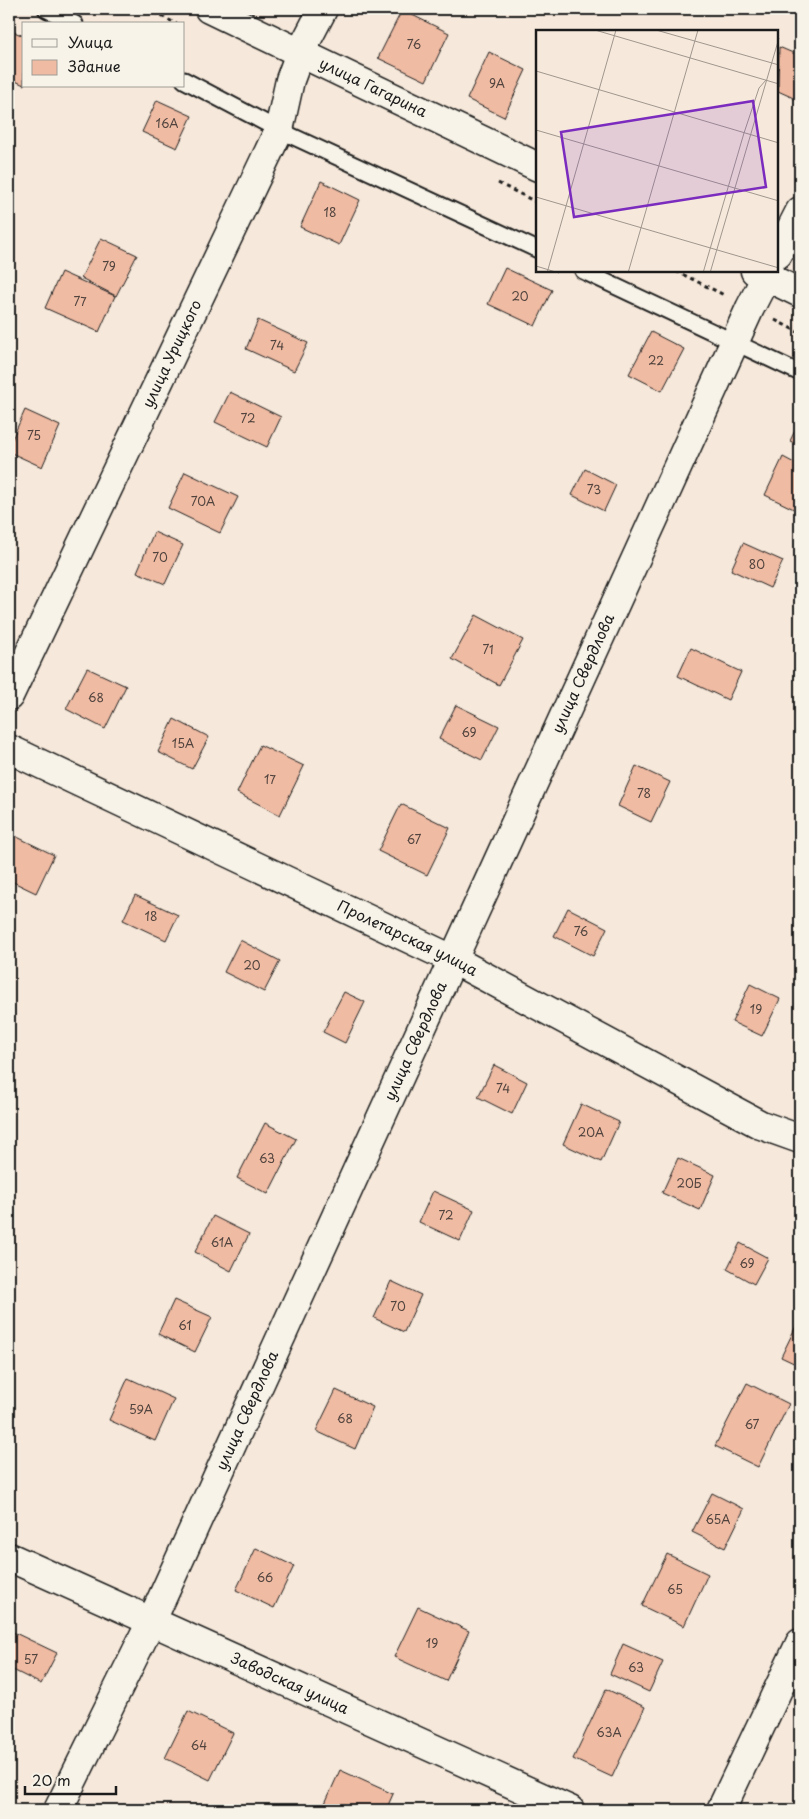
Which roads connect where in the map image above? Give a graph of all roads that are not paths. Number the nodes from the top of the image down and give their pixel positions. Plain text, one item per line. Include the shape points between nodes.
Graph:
1 (46, 9) edge
2 (209, 9) edge
3 (323, 9) edge
4 (71, 22) edge
5 (300, 53) junction
6 (185, 81) edge
7 (279, 130) junction
8 (536, 166) edge
9 (800, 211) edge
10 (779, 247) edge
11 (536, 249) edge
12 (585, 272) edge
13 (765, 272) edge
14 (772, 272) edge
15 (800, 293) edge
16 (735, 342) junction
17 (800, 373) edge
18 (9, 696) edge
19 (9, 748) edge
20 (452, 959) junction
21 (800, 1139) edge
22 (9, 1557) edge
23 (152, 1620) junction
24 (800, 1643) edge
25 (58, 1810) edge
26 (570, 1810) edge
27 (721, 1810) edge

1 - 4 lane
2 - 5 street, улица Гагарина
3 - 5 street, улица Урицкого
5 - 7 street, улица Урицкого via 290,80
5 - 8 street, улица Гагарина
6 - 7 lane
7 - 11 lane
7 - 18 street, улица Урицкого
9 - 10 street, улица Свердлова
12 - 16 lane
13 - 16 street, улица Свердлова
14 - 15 street
16 - 17 lane
16 - 20 street, улица Свердлова
19 - 20 street, Пролетарская улица
20 - 21 street, Пролетарская улица via 761,1125
20 - 23 street, улица Свердлова
22 - 23 street, Заводская улица
23 - 25 street, улица Свердлова
23 - 26 street, Заводская улица
24 - 27 street

